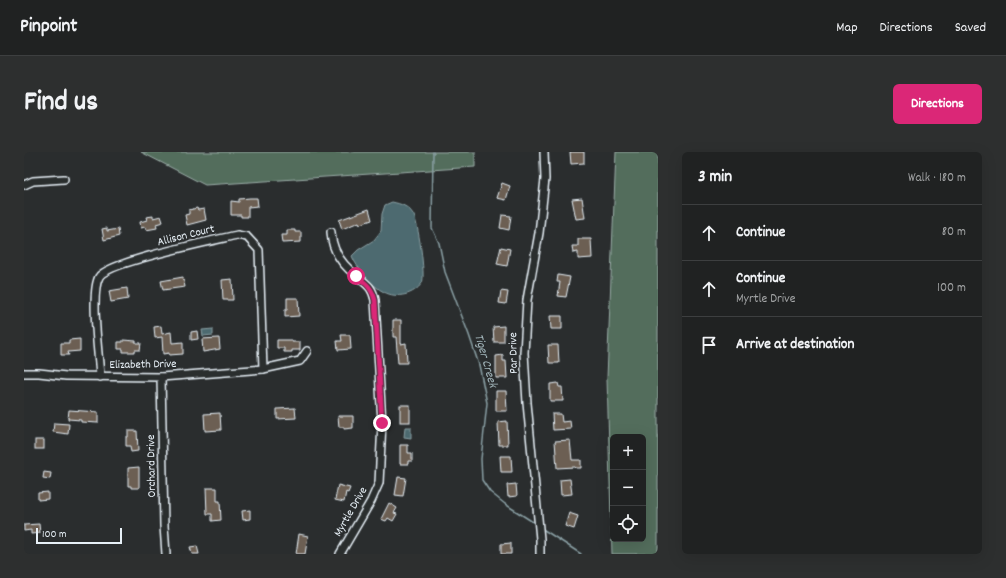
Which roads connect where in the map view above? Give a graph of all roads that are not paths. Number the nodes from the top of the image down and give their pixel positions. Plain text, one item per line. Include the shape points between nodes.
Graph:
1 (544, 152) edge
2 (64, 179) dead end
3 (24, 185) edge
4 (331, 232) dead end
5 (307, 351) dead end
6 (263, 369) junction
7 (24, 373) edge
8 (100, 377) junction
9 (161, 377) junction
10 (166, 554) edge
11 (340, 554) edge
12 (540, 554) edge

1 - 12 street, Par Drive via 545,179 539,233 526,300 524,353
2 - 3 street via 32,181
4 - 11 street, Myrtle Drive via 340,261 373,291 382,423 379,483
5 - 6 street, Elizabeth Drive via 300,361
6 - 8 street, Allison Court via 259,250 247,237 237,235 134,260 99,276 94,295
6 - 9 street, Elizabeth Drive
7 - 8 street, Elizabeth Drive
8 - 9 street, Elizabeth Drive
9 - 10 street, Orchard Drive

